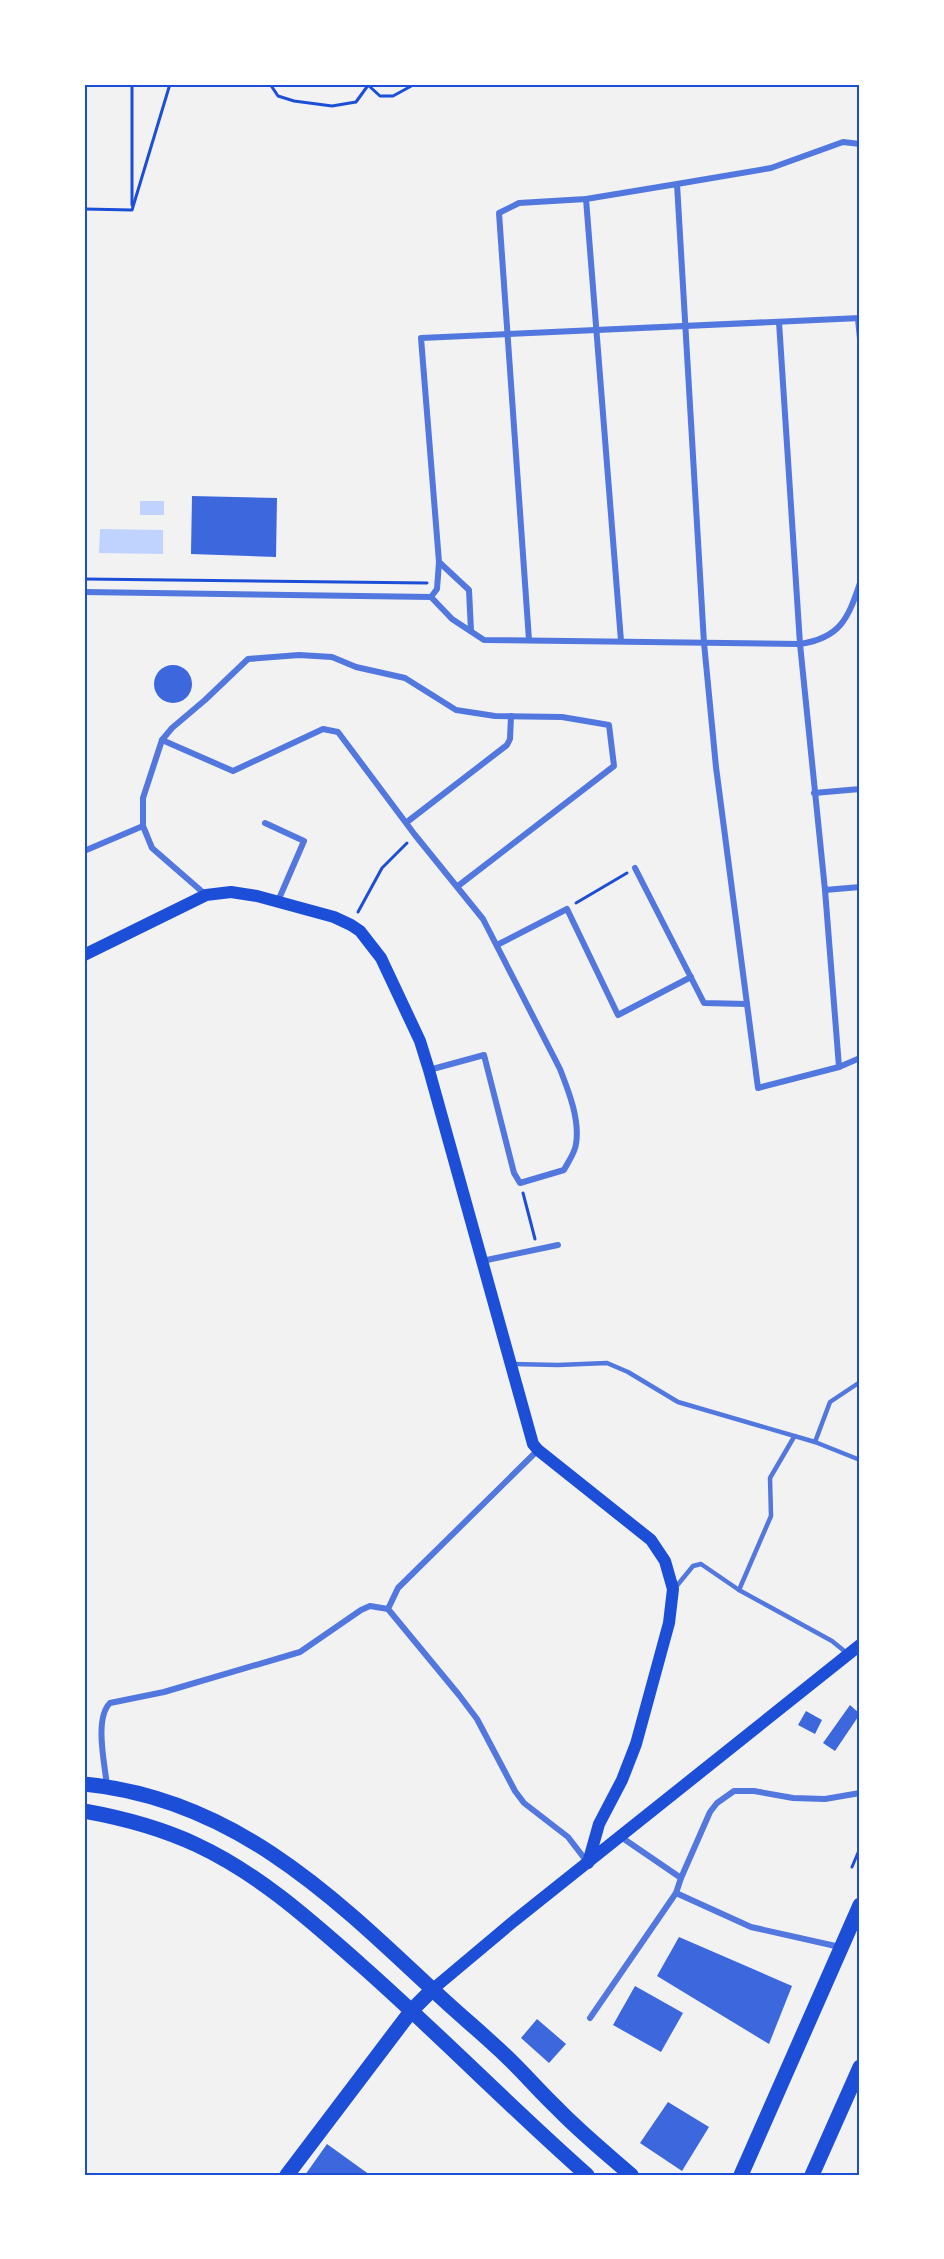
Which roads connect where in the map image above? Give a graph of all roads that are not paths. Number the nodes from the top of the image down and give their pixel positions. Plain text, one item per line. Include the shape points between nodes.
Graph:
1 (860, 144) edge
2 (677, 184) junction
3 (586, 199) junction
4 (859, 319) edge
5 (779, 322) junction
6 (686, 326) junction
7 (596, 330) junction
8 (508, 334) junction
9 (860, 339) edge
10 (439, 562) junction
11 (860, 583) edge
12 (84, 592) edge
13 (431, 597) junction
14 (471, 631) junction
15 (529, 640) junction
16 (621, 641) junction
17 (704, 643) junction
18 (800, 644) junction
19 (511, 716) junction
20 (162, 740) junction
21 (860, 789) edge
22 (814, 793) junction
23 (406, 822) junction
24 (265, 823) dead end
25 (142, 826) junction
26 (84, 851) edge
27 (635, 868) road end
28 (458, 886) junction
29 (860, 887) edge
30 (825, 890) junction
31 (206, 895) junction
32 (278, 902) junction
33 (497, 945) junction
34 (84, 956) edge
35 (691, 977) junction
36 (747, 1004) junction
37 (860, 1058) edge
38 (839, 1067) junction
39 (429, 1070) junction
40 (558, 1245) dead end
41 (482, 1261) junction
42 (512, 1364) junction
43 (860, 1382) edge
44 (794, 1437) junction
45 (815, 1442) junction
46 (538, 1450) junction
47 (860, 1460) edge
48 (673, 1589) junction
49 (739, 1590) junction
50 (387, 1609) junction
51 (860, 1644) edge
52 (848, 1654) junction
53 (84, 1784) edge
54 (107, 1787) junction
55 (860, 1793) edge
56 (84, 1811) edge
57 (621, 1837) junction
58 (588, 1863) junction
59 (681, 1878) junction
60 (676, 1893) junction
61 (860, 1905) edge
62 (842, 1947) junction
63 (433, 1989) junction
64 (412, 2010) junction
65 (590, 2018) dead end
66 (860, 2067) edge
67 (287, 2175) edge
68 (587, 2175) edge
69 (631, 2175) edge
70 (741, 2175) edge
71 (812, 2175) edge

1 - 2 street via 843,142 771,168
2 - 3 street
2 - 6 street
3 - 7 street
3 - 8 street via 519,203 500,213
4 - 5 street
4 - 9 street
5 - 6 street
5 - 18 street
6 - 7 street
6 - 17 street
7 - 8 street
7 - 16 street
8 - 10 street via 420,338
8 - 15 street
10 - 13 street via 437,589
10 - 14 street via 468,590
11 - 18 street via 852,608 840,627 827,637
12 - 13 street
13 - 14 street via 452,619
14 - 15 street via 484,640
15 - 16 street
16 - 17 street
17 - 18 street
17 - 36 street
18 - 22 street
19 - 20 street via 456,710 405,678 332,657 298,655 248,659
19 - 23 street via 507,745
19 - 28 street via 562,717 609,725 614,766
20 - 23 street via 233,771 323,729 338,732
20 - 25 street via 143,798
21 - 22 street
22 - 30 street
23 - 28 street
24 - 32 street via 304,841
25 - 26 street
25 - 31 street via 152,848
27 - 35 street
28 - 33 street
29 - 30 street
30 - 38 street
31 - 32 main road via 231,892
31 - 34 main road
32 - 39 main road via 351,924 367,939 389,973
33 - 35 street via 567,909 618,1015
33 - 39 street via 568,1090 577,1131 576,1146 564,1170 520,1183 514,1173 484,1055
35 - 36 street via 704,1003
36 - 38 street via 758,1088
37 - 38 street
39 - 41 main road
40 - 41 street
41 - 42 main road
42 - 44 lane via 608,1363 678,1402
42 - 46 main road via 533,1444
43 - 45 lane via 830,1402
44 - 45 lane
44 - 49 lane via 770,1478 771,1516
45 - 47 lane
46 - 48 main road via 651,1540 665,1561
46 - 50 street via 398,1588
48 - 49 lane via 701,1564
48 - 58 main road via 669,1623 642,1725 622,1780 599,1824
49 - 52 lane via 832,1641
50 - 54 street via 370,1606 361,1610 300,1652 164,1692 110,1703 102,1720
50 - 58 street via 477,1719 524,1803 568,1837
51 - 52 main road
52 - 57 main road
53 - 54 highway
54 - 63 highway via 157,1797 196,1812 272,1852 343,1906
55 - 59 street via 825,1799 734,1791 710,1812
56 - 64 highway via 165,1831 229,1862 307,1917
57 - 58 main road
57 - 59 street
58 - 63 main road
59 - 60 street
60 - 62 street via 751,1927
60 - 65 street
61 - 62 highway
62 - 70 highway
63 - 64 highway
63 - 69 highway
64 - 67 highway
64 - 68 highway
66 - 71 highway

